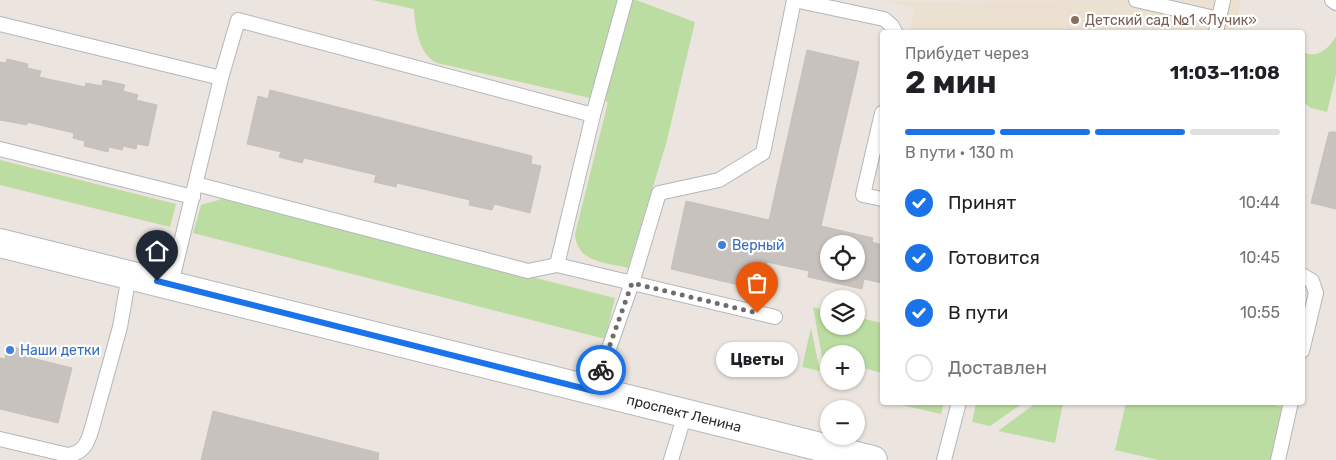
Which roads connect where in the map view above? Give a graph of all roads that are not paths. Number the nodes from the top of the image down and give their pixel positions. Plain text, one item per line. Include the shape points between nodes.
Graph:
1 (625, 0) edge
2 (794, 0) edge
3 (1136, 0) edge
4 (1223, 0) edge
5 (1332, 0) edge
6 (1336, 3) edge
7 (0, 24) edge
8 (1217, 26) edge
9 (894, 30) edge
10 (221, 78) junction
11 (592, 115) junction
12 (880, 122) edge
13 (0, 149) edge
14 (194, 191) junction
15 (880, 198) edge
16 (0, 243) edge
17 (557, 265) junction
18 (130, 275) junction
19 (1305, 278) edge
20 (632, 283) junction
21 (171, 284) junction
22 (775, 317) dead end
23 (1305, 338) edge
24 (594, 391) junction
25 (958, 405) edge
26 (1289, 405) edge
27 (685, 414) junction
28 (0, 439) edge
29 (672, 460) edge
30 (873, 460) edge
31 (944, 460) edge
32 (1278, 460) edge

1 - 11 lane
2 - 9 lane via 884,19
2 - 20 lane via 763,153 720,180 659,193
3 - 8 lane
4 - 8 lane
5 - 6 lane
7 - 10 lane
10 - 11 lane via 238,20
10 - 14 lane
11 - 17 lane
12 - 15 lane via 863,194
13 - 14 lane
14 - 17 lane via 528,270
14 - 21 lane
16 - 18 main road, проспект Ленина
17 - 20 lane
18 - 21 main road, проспект Ленина
18 - 28 lane via 118,336 88,441 82,450 68,455
19 - 23 lane via 1312,281 1316,293
20 - 22 lane
20 - 24 lane
21 - 24 main road, проспект Ленина
24 - 27 main road, проспект Ленина
25 - 31 lane
26 - 32 lane
27 - 29 lane
27 - 30 main road, проспект Ленина

